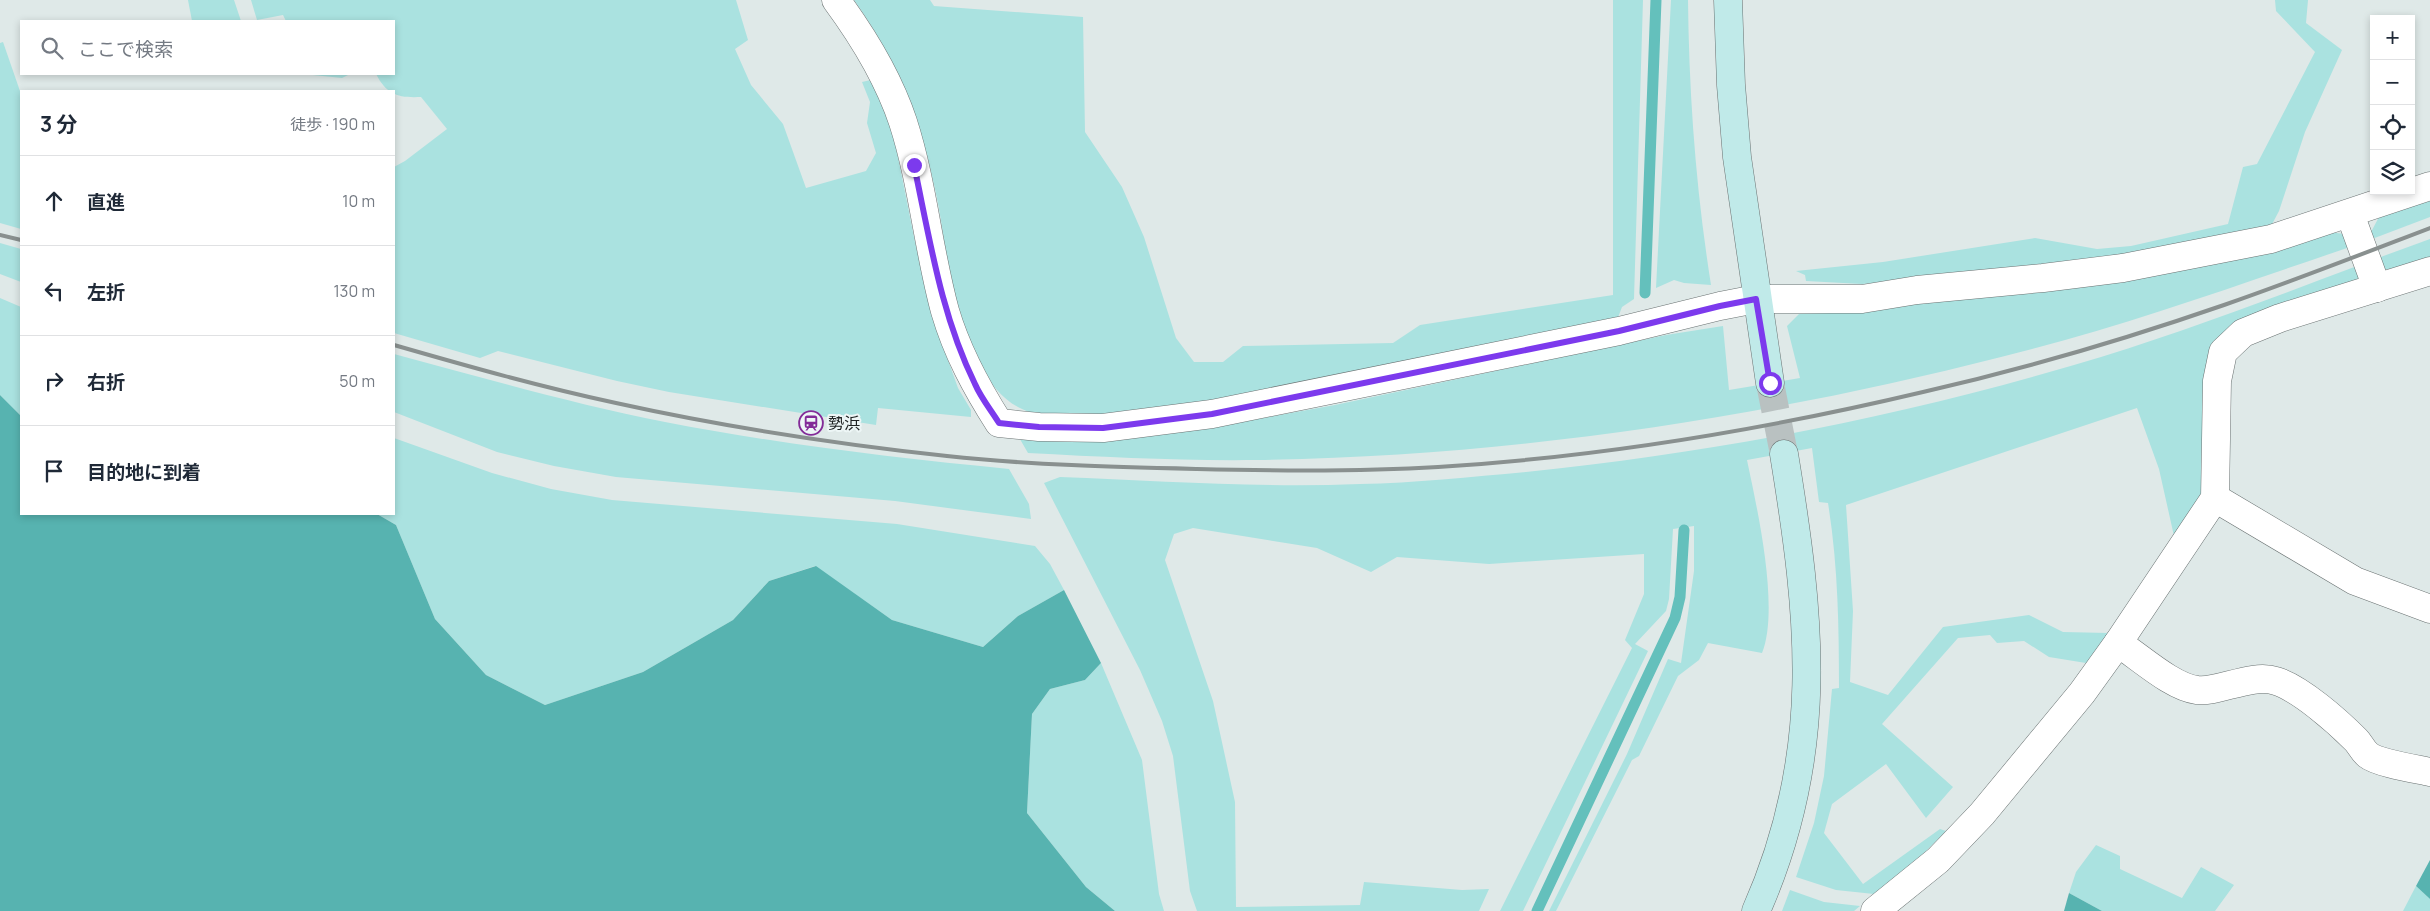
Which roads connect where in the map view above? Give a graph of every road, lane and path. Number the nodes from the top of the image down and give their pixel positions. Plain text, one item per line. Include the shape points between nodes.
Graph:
1 (836, 0) edge
2 (1728, 0) edge
3 (2430, 186) edge
4 (2350, 214) junction
5 (2430, 271) edge
6 (2376, 288) junction
7 (1756, 299) junction
8 (1770, 383) tunnel mouth
9 (1784, 454) tunnel mouth
10 (2215, 498) junction
11 (2430, 609) edge
12 (2118, 644) junction
13 (2430, 772) edge
14 (1756, 911) edge
15 (1876, 911) edge

1 - 7 street via 868,44 903,122 956,344 976,387 999,423 1103,428 1212,414 1619,331
2 - 7 street via 1736,157
3 - 4 street
4 - 6 street
4 - 7 street via 2271,239 2123,268 1862,298
5 - 6 street
6 - 10 street via 2243,333 2223,352 2217,381
7 - 8 street
9 - 14 street via 1803,582 1808,695 1803,755 1791,812 1773,873
10 - 11 street via 2354,581
10 - 12 street
12 - 13 street via 2178,684 2198,690 2248,680 2275,680 2294,689 2321,710 2356,740 2368,756
12 - 15 street via 1982,814 1938,860

